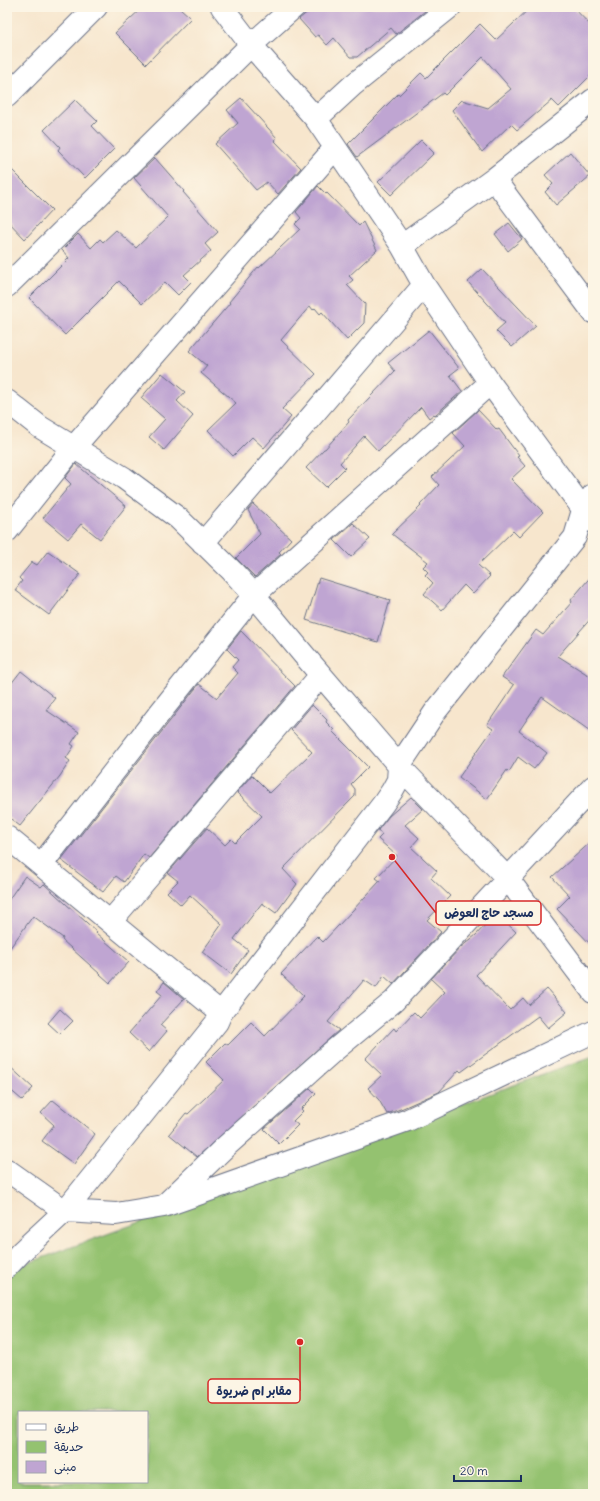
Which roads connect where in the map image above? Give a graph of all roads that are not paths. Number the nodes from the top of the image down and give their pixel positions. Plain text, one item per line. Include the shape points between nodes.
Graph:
1 (96, 7) edge
2 (222, 7) edge
3 (294, 7) edge
4 (450, 7) edge
5 (251, 45) junction
6 (7, 96) edge
7 (593, 100) edge
8 (316, 119) junction
9 (335, 148) junction
10 (494, 179) junction
11 (402, 246) junction
12 (424, 285) junction
13 (7, 286) edge
14 (593, 312) edge
15 (490, 383) junction
16 (7, 401) edge
17 (74, 447) junction
18 (590, 509) edge
19 (7, 531) edge
20 (203, 543) junction
21 (254, 595) junction
22 (321, 675) junction
23 (399, 766) junction
24 (593, 787) edge
25 (7, 837) edge
26 (41, 865) junction
27 (508, 879) junction
28 (110, 922) junction
29 (593, 992) edge
30 (221, 1013) junction
31 (593, 1032) edge
32 (7, 1170) edge
33 (164, 1206) junction
34 (65, 1211) junction
35 (7, 1267) edge

1 - 6 street
2 - 5 street
3 - 5 street
4 - 8 street via 353,85
5 - 8 street
5 - 13 street
7 - 10 street
8 - 9 street
9 - 11 street
9 - 17 street
10 - 11 street
10 - 14 street
11 - 12 street
12 - 15 street
12 - 20 street
15 - 18 street
15 - 21 street
16 - 17 street via 40,427
17 - 19 street
17 - 20 street via 124,478 178,518
18 - 23 street via 575,537 436,712
20 - 21 street
21 - 22 street
21 - 26 street
22 - 23 street
22 - 28 street
23 - 27 street
23 - 30 street via 398,780 392,791
24 - 27 street
25 - 26 street
26 - 28 street
27 - 29 street
27 - 33 street via 394,1001 224,1148
28 - 30 street
30 - 34 street via 217,1022
31 - 33 street via 408,1120
32 - 34 street
33 - 34 street via 116,1214
34 - 35 street

